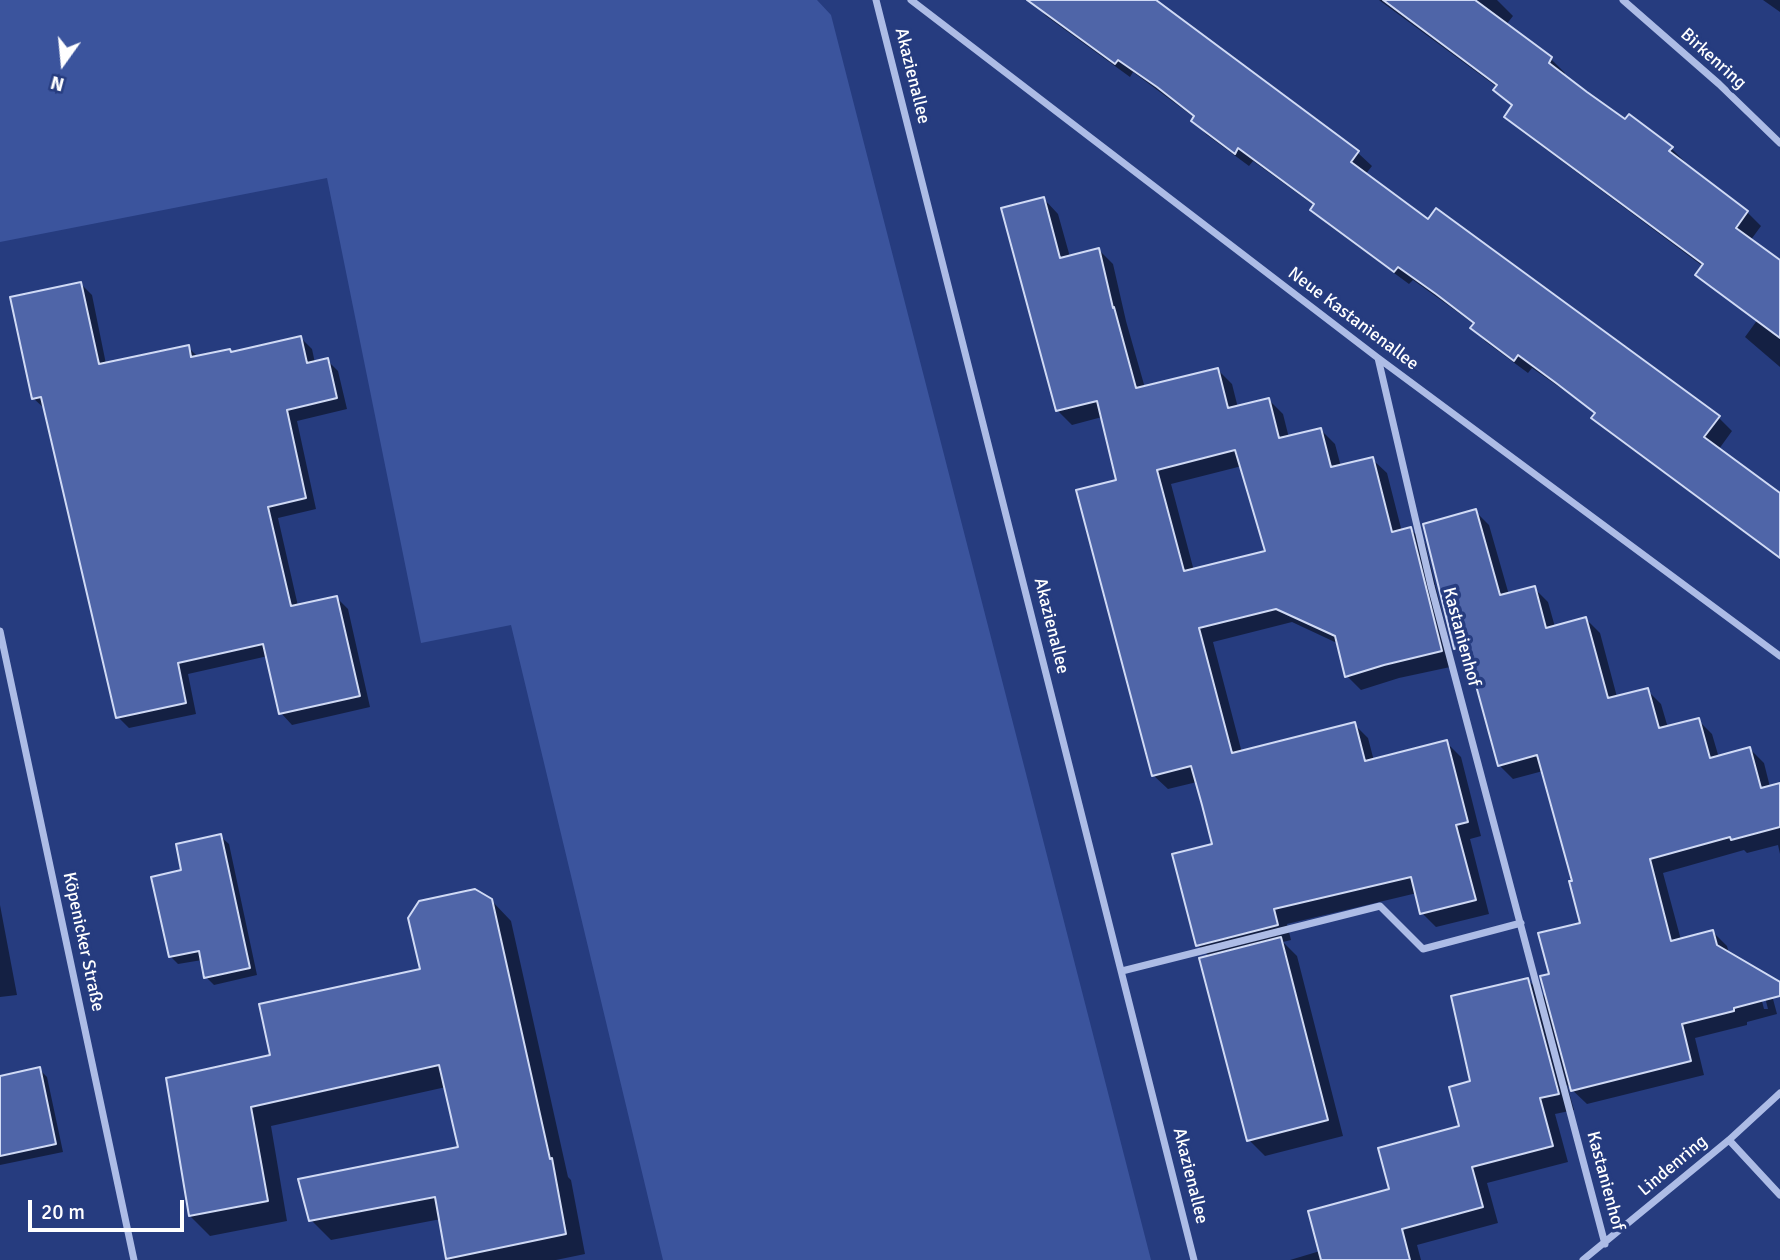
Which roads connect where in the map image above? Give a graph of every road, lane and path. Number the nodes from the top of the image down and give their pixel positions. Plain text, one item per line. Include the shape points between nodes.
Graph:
1 (876, 0) edge
2 (911, 0) edge
3 (1623, 0) edge
4 (1780, 143) edge
5 (1378, 358) junction
6 (0, 631) edge
7 (1780, 656) edge
8 (1521, 923) junction
9 (1122, 971) junction
10 (1780, 1093) edge
11 (1729, 1140) junction
12 (1780, 1195) edge
13 (1605, 1244) junction
14 (134, 1260) edge
15 (1194, 1260) edge
16 (1583, 1260) edge

1 - 9 street, Akazienallee
2 - 5 street, Neue Kastanienallee
3 - 4 street, Birkenring
5 - 7 street, Neue Kastanienallee
5 - 8 street, Kastanienhof via 1431,586
6 - 14 street, Köpenicker Straße
8 - 9 street via 1423,949 1380,906
8 - 13 street, Kastanienhof
9 - 15 street, Akazienallee
10 - 11 street, Lindenring
11 - 12 street
11 - 13 street, Lindenring
13 - 16 street, Lindenring

